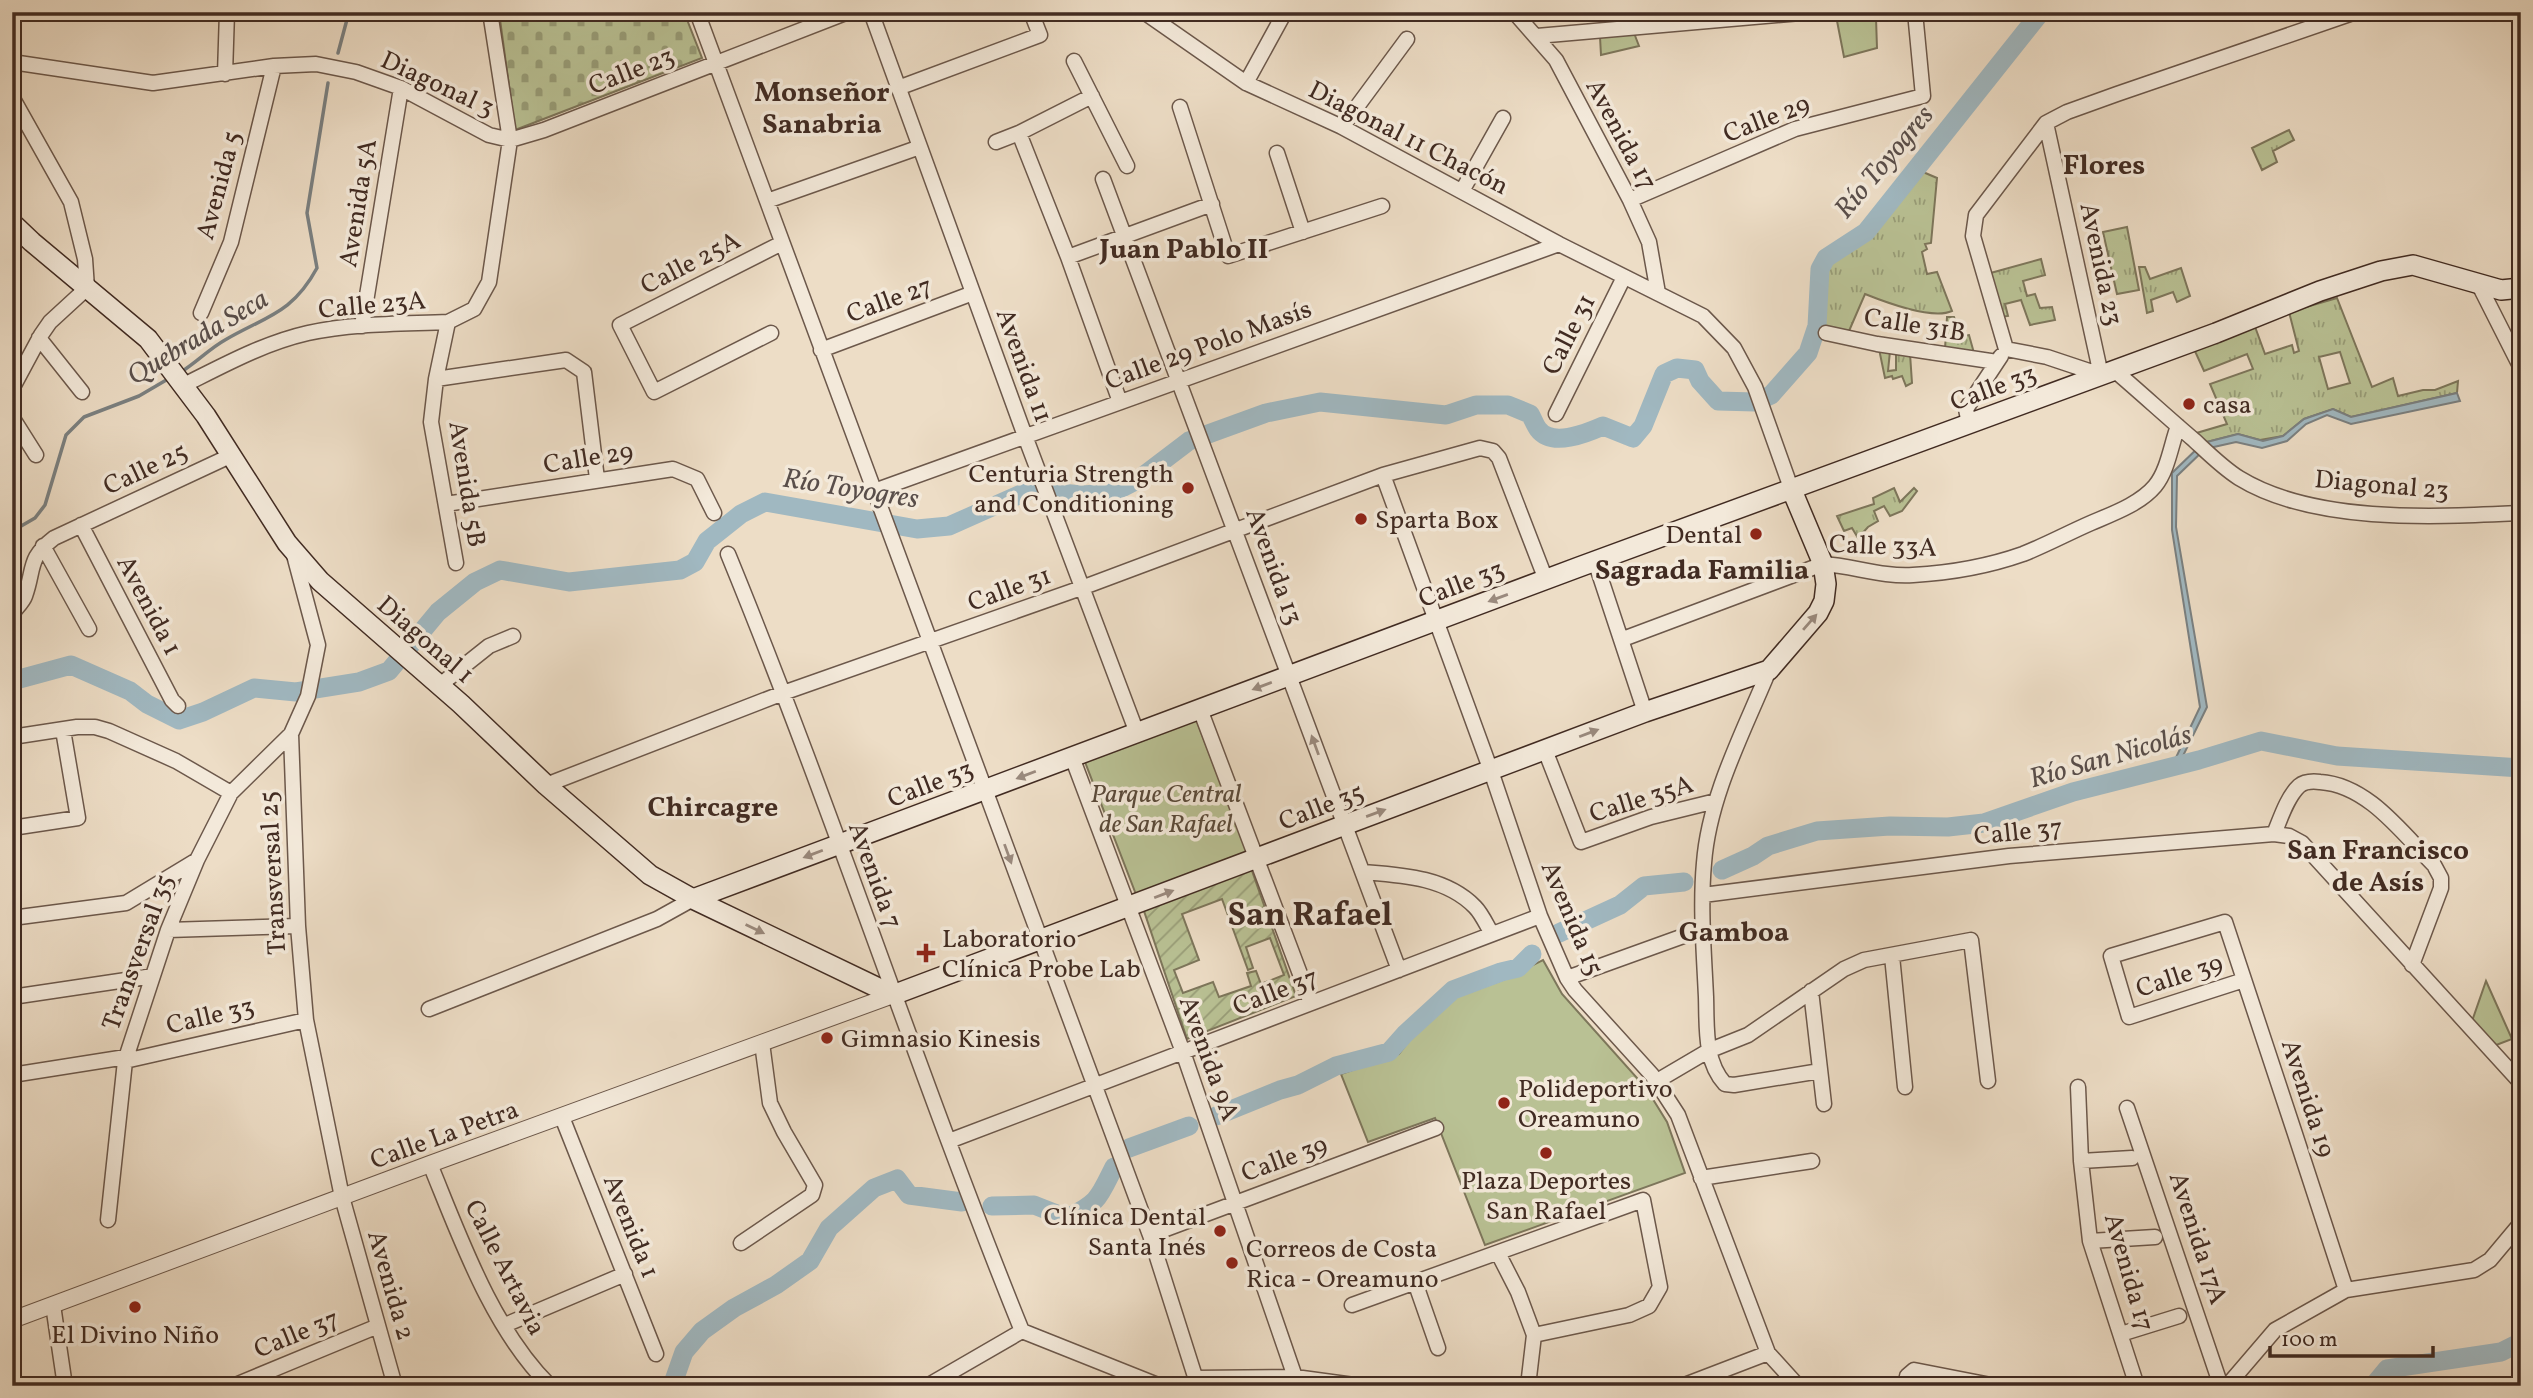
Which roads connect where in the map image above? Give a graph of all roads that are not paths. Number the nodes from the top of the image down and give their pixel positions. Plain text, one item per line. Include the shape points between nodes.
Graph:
1 (227, 12) edge
2 (490, 12) edge
3 (697, 12) edge
4 (848, 12) edge
5 (871, 12) edge
6 (1031, 12) edge
7 (1144, 12) edge
8 (1285, 12) edge
9 (1514, 12) edge
10 (1812, 12) edge
11 (1915, 12) edge
12 (2356, 12) edge
13 (1537, 36) junction
14 (1407, 39) dead end
15 (1074, 61) dead end
16 (12, 62) edge
17 (715, 63) junction
18 (274, 66) junction
19 (225, 74) junction
20 (1246, 83) junction
21 (401, 88) junction
22 (898, 88) junction
23 (1092, 96) junction
24 (12, 97) edge
25 (1180, 107) dead end
26 (1503, 118) dead end
27 (2046, 123) junction
28 (1342, 127) junction
29 (1019, 133) junction
30 (510, 141) junction
31 (996, 142) dead end
32 (920, 147) junction
33 (1277, 153) dead end
34 (1126, 166) dead end
35 (1103, 179) dead end
36 (1462, 191) junction
37 (1630, 200) junction
38 (767, 201) junction
39 (1212, 204) junction
40 (1382, 206) dead end
41 (12, 223) edge
42 (1303, 232) junction
43 (1126, 236) junction
44 (782, 243) junction
45 (1559, 244) junction
46 (1068, 257) junction
47 (1624, 277) junction
48 (2479, 285) junction
49 (87, 288) junction
50 (2521, 288) edge
51 (973, 293) junction
52 (1658, 293) junction
53 (201, 313) dead end
54 (448, 322) junction
55 (362, 326) junction
56 (771, 333) dead end
57 (1826, 333) dead end
58 (39, 338) junction
59 (2006, 349) junction
60 (821, 350) junction
61 (1997, 362) junction
62 (2521, 368) edge
63 (2108, 372) junction
64 (436, 379) junction
65 (1180, 380) junction
66 (182, 382) junction
67 (12, 388) edge
68 (82, 392) dead end
69 (1120, 402) junction
70 (1556, 414) dead end
71 (12, 417) edge
72 (1969, 424) junction
73 (2178, 426) junction
74 (1025, 436) junction
75 (36, 455) dead end
76 (230, 456) junction
77 (1383, 475) junction
78 (597, 479) junction
79 (1791, 488) junction
80 (874, 491) junction
81 (446, 504) junction
82 (714, 513) dead end
83 (2521, 513) edge
84 (81, 525) junction
85 (1235, 529) junction
86 (43, 546) junction
87 (293, 551) junction
88 (728, 554) dead end
89 (1595, 561) junction
90 (456, 563) dead end
91 (1823, 564) junction
92 (1546, 580) junction
93 (1084, 587) junction
94 (12, 614) edge
95 (1435, 621) junction
96 (89, 629) dead end
97 (513, 636) dead end
98 (1623, 639) junction
99 (930, 642) junction
100 (1769, 670) junction
101 (1289, 676) junction
102 (440, 685) junction
103 (783, 693) junction
104 (178, 706) dead end
105 (1200, 709) junction
106 (1645, 712) junction
107 (63, 730) junction
108 (1137, 733) junction
109 (291, 734) junction
110 (12, 737) edge
111 (1545, 750) junction
112 (1072, 757) junction
113 (1491, 771) junction
114 (546, 785) junction
115 (984, 790) junction
116 (231, 793) junction
117 (1716, 801) junction
118 (1345, 824) junction
119 (12, 828) edge
120 (2274, 834) junction
121 (839, 845) junction
122 (1257, 858) junction
123 (197, 860) junction
124 (1363, 872) junction
125 (1703, 895) junction
126 (694, 899) junction
127 (1129, 907) junction
128 (1539, 916) junction
129 (12, 918) edge
130 (298, 926) junction
131 (1703, 929) junction
132 (168, 930) junction
133 (1492, 934) junction
134 (1040, 940) junction
135 (1892, 956) junction
136 (2412, 965) junction
137 (1399, 970) junction
138 (153, 975) junction
139 (1567, 978) junction
140 (2244, 980) junction
141 (1811, 991) junction
142 (893, 995) junction
143 (12, 997) edge
144 (1311, 1003) junction
145 (429, 1009) dead end
146 (2129, 1017) joint
147 (306, 1020) junction
148 (762, 1043) junction
149 (1708, 1051) junction
150 (1183, 1052) junction
151 (125, 1059) junction
152 (1820, 1071) junction
153 (12, 1075) edge
154 (1657, 1081) junction
155 (1988, 1081) dead end
156 (2521, 1083) edge
157 (1094, 1086) junction
158 (1905, 1087) dead end
159 (2078, 1087) dead end
160 (1824, 1104) dead end
161 (2127, 1108) dead end
162 (562, 1117) junction
163 (1436, 1128) dead end
164 (949, 1141) junction
165 (2132, 1158) dead end
166 (1812, 1161) dead end
167 (2081, 1161) junction
168 (430, 1164) junction
169 (1701, 1178) junction
170 (342, 1197) junction
171 (1236, 1202) junction
172 (108, 1220) dead end
173 (2521, 1223) edge
174 (1150, 1235) junction
175 (2155, 1237) dead end
176 (2090, 1241) junction
177 (741, 1242) dead end
178 (1498, 1253) junction
179 (625, 1274) junction
180 (1415, 1282) junction
181 (2346, 1290) junction
182 (53, 1305) junction
183 (1352, 1305) dead end
184 (2179, 1316) dead end
185 (12, 1320) edge
186 (505, 1325) junction
187 (378, 1326) junction
188 (1022, 1331) junction
189 (2121, 1334) junction
190 (1534, 1335) junction
191 (1438, 1348) dead end
192 (1768, 1353) junction
193 (656, 1354) dead end
194 (1295, 1377) junction
195 (1910, 1379) edge
196 (1197, 1382) edge
197 (65, 1386) edge
198 (233, 1386) edge
199 (395, 1386) edge
200 (550, 1386) edge
201 (927, 1386) edge
202 (1160, 1386) edge
203 (1361, 1386) edge
204 (1528, 1386) edge
205 (1682, 1386) edge
206 (1798, 1386) edge
207 (1996, 1386) edge
208 (2137, 1386) edge
209 (2221, 1386) edge
210 (2227, 1386) edge

1 - 19 street
2 - 30 street
3 - 17 street
4 - 17 street, Calle 23
5 - 22 street, Avenida 11
6 - 22 street via 1040,35
7 - 20 street, Diagonal 11 Chacón
8 - 20 street
9 - 13 street, Avenida 17
10 - 13 street
11 - 37 street, Calle 29 via 1923,96 1795,130
12 - 27 street via 2104,98
13 - 37 street, Avenida 17 via 1556,60
14 - 28 street
15 - 23 street
16 - 19 street, Diagonal 3 via 153,83
17 - 30 street, Calle 23
17 - 38 street
18 - 19 street, Diagonal 3
18 - 21 street, Diagonal 3 via 316,64
18 - 53 street, Avenida 5 via 231,242
20 - 28 street, Diagonal 11 Chacón
21 - 30 street, Diagonal 3 via 489,135
21 - 55 street, Avenida 5A
22 - 32 street, Avenida 11
23 - 29 street
23 - 34 street
24 - 49 street via 71,202
25 - 39 street
26 - 36 street
27 - 59 street via 1976,215 1973,236
27 - 63 street, Avenida 23
28 - 36 street, Diagonal 11 Chacón
29 - 31 street
29 - 46 street
30 - 54 street via 489,282 474,309
32 - 38 street
32 - 51 street, Avenida 11
33 - 42 street
35 - 43 street, Avenida 13
36 - 45 street, Diagonal 11 Chacón
37 - 52 street, Avenida 17 via 1649,242
38 - 44 street
39 - 42 street via 1228,256
39 - 43 street
40 - 42 street
41 - 49 main road, Diagonal 1
43 - 46 street
43 - 65 street, Avenida 13
44 - 56 street, Calle 25A via 620,325 653,392
44 - 60 street
45 - 47 street, Diagonal 11 Chacón
45 - 65 street, Calle 29 Polo Masís
46 - 69 street
47 - 52 street, Diagonal 11 Chacón
47 - 70 street, Calle 31
48 - 50 main road, Calle 33
48 - 62 street
48 - 63 main road, Calle 33 via 2413,265 2381,271
49 - 58 street
49 - 66 main road, Diagonal 1 via 130,321
51 - 60 street, Calle 27
51 - 74 street, Avenida 11
52 - 79 street, Diagonal 11 Chacón via 1703,316 1734,348 1762,404
54 - 55 street, Calle 23A
54 - 64 street, Avenida 5B
55 - 66 street, Calle 23A via 308,333 254,350
57 - 61 street, Calle 31B
58 - 67 street
58 - 68 street
59 - 61 street
59 - 63 street
60 - 80 street
61 - 72 street via 1966,409
63 - 72 main road, Calle 33
63 - 73 street, Diagonal 23
64 - 78 street via 566,360 584,372
64 - 81 street, Avenida 5B via 431,422
65 - 69 street, Calle 29 Polo Masís
65 - 85 street, Avenida 13
66 - 76 main road, Diagonal 1
69 - 74 street, Calle 29 Polo Masís
71 - 75 street
72 - 79 main road, Calle 33
73 - 83 street, Diagonal 23 via 2238,477 2265,491 2321,508 2457,516
73 - 91 street, Calle 33A via 2164,469 2150,491 2108,516 2021,554 1959,570 1912,575
74 - 80 street, Calle 29 Polo Masís
74 - 93 street, Avenida 11
76 - 84 street, Calle 25
76 - 87 main road, Diagonal 1
77 - 85 street, Calle 31
77 - 92 street, Calle 31 via 1480,448 1493,451
77 - 95 street, Avenida 15
78 - 81 street, Calle 29
78 - 82 street, Calle 29 via 673,469 697,479
79 - 89 main road, Calle 33
79 - 91 main road
80 - 99 street
81 - 90 street, Avenida 5B
84 - 86 street, Calle 25
84 - 104 street, Avenida 1
85 - 93 street, Calle 31
85 - 101 street, Avenida 13
86 - 94 street via 34,558 25,597
86 - 96 street
87 - 102 main road, Diagonal 1 via 320,581
87 - 109 street, Transversal 25 via 318,645 308,696
88 - 103 street, Avenida 7
89 - 92 main road, Calle 33
89 - 98 street
91 - 98 street, Calle 33A
100 -> 91 main road via 1818,613 1826,584
92 -> 95 main road, Calle 33
93 - 99 street, Calle 31
93 - 108 street, Avenida 11
95 - 101 main road, Calle 33
95 - 113 street, Avenida 15
97 - 102 street via 489,646
98 - 106 street
99 - 103 street, Calle 31
99 - 115 street
100 - 106 main road, Calle 35
100 - 117 street
101 -> 105 main road, Calle 33
118 -> 101 street, Avenida 13
102 - 114 main road, Diagonal 1
103 - 114 street, Calle 31
103 - 121 street, Avenida 7
105 - 108 main road, Calle 33
105 - 122 street
111 -> 106 main road, Calle 35
107 - 110 street
107 - 116 street via 95,727 109,731 176,761
107 - 119 street via 78,818
108 - 112 main road, Calle 33
109 - 116 street, Transversal 35
109 - 130 street, Transversal 25
111 - 113 main road, Calle 35
111 - 117 street, Calle 35A via 1581,842 1651,817
112 -> 115 main road, Calle 33
112 - 127 street, Avenida 9A
118 -> 113 main road, Calle 35
113 - 128 street, Avenida 15
114 - 126 main road, Diagonal 1 via 650,876
115 - 121 main road, Calle 33
115 -> 134 street
116 - 123 street, Transversal 35
117 - 125 street via 1704,862
118 - 122 main road, Calle 35
118 - 124 street, Avenida 13
120 - 125 street, Calle 37 via 2009,856
120 - 136 street via 2302,843
120 - 136 street via 2299,786 2309,782 2347,786 2364,795 2434,865 2441,878
121 -> 126 main road, Calle 33
121 - 142 street, Avenida 7
127 -> 122 main road, Calle 35
122 - 144 street
123 - 129 street via 126,902
123 - 132 street, Transversal 35
124 - 133 street via 1429,881 1452,890 1475,907
124 - 137 street, Avenida 13
125 - 131 street
126 -> 142 main road, Diagonal 1
126 - 145 street, Calle 33 via 657,919
127 - 134 main road, Calle 35
127 - 150 street, Avenida 9A
128 - 133 street, Calle 37
128 - 139 street, Avenida 15
130 - 132 street
130 - 147 street, Transversal 25
131 - 139 street
131 - 149 street
132 - 138 street, Transversal 35
133 - 137 street, Calle 37
134 - 142 main road, Calle 35
134 - 157 street
135 - 141 street via 1864,960
135 - 155 street via 1971,940
135 - 158 street
136 - 156 street
137 - 144 street, Calle 37
138 - 143 street
138 - 151 street, Transversal 35
139 - 154 street, Avenida 15
140 - 146 street, Calle 39
140 - 146 street, Avenida 19 via 2225,922 2111,957
140 - 181 street, Avenida 19
141 - 149 street via 1748,1035
141 - 152 street
142 - 148 street, Calle La Petra
142 - 164 street, Avenida 7
144 - 150 street, Calle 37
147 - 151 street, Calle 33
147 - 170 street, Transversal 25
148 - 162 street, Calle La Petra
148 - 177 street via 770,1102 815,1185 812,1195
149 - 152 street via 1725,1084
149 - 154 street
150 - 157 street, Calle 37
150 - 171 street, Avenida 9A
151 - 153 street, Calle 33
151 - 172 street, Transversal 35
152 - 160 street
154 - 169 street, Avenida 15 via 1678,1115
157 - 164 street, Calle 37
157 - 174 street
159 - 167 street, Avenida 17
161 - 209 street, Avenida 17A
162 - 168 street, Calle La Petra
162 - 179 street, Avenida 1
163 - 171 street, Calle 39
164 - 188 street, Avenida 7
165 - 167 street
166 - 169 street
167 - 176 street, Avenida 17
168 - 170 street, Calle La Petra
168 - 186 street, Calle Artavia via 461,1240
169 - 192 street, Avenida 15
170 - 182 street, Calle La Petra
170 - 187 street, Avenida 2
171 - 174 street, Calle 39
171 - 194 street, Avenida 9A
173 - 181 street via 2490,1260 2474,1270
174 - 196 street
175 - 176 street
176 - 189 street, Avenida 17
178 - 180 street
178 - 190 street
178 - 190 street via 1643,1200 1660,1287 1648,1306 1629,1315
179 - 186 street
179 - 193 street, Avenida 1
180 - 183 street
180 - 191 street
181 - 210 street via 2275,1329
182 - 185 street, Calle La Petra
182 - 197 street
184 - 189 street
186 - 200 street, Calle Artavia via 530,1367
187 - 198 street, Calle 37
187 - 199 street, Avenida 2
188 - 201 street
188 - 202 street
189 - 208 street, Avenida 17
190 - 204 street
192 - 205 street
192 - 206 street
194 - 196 street
194 - 203 street
195 - 207 street via 1914,1370

